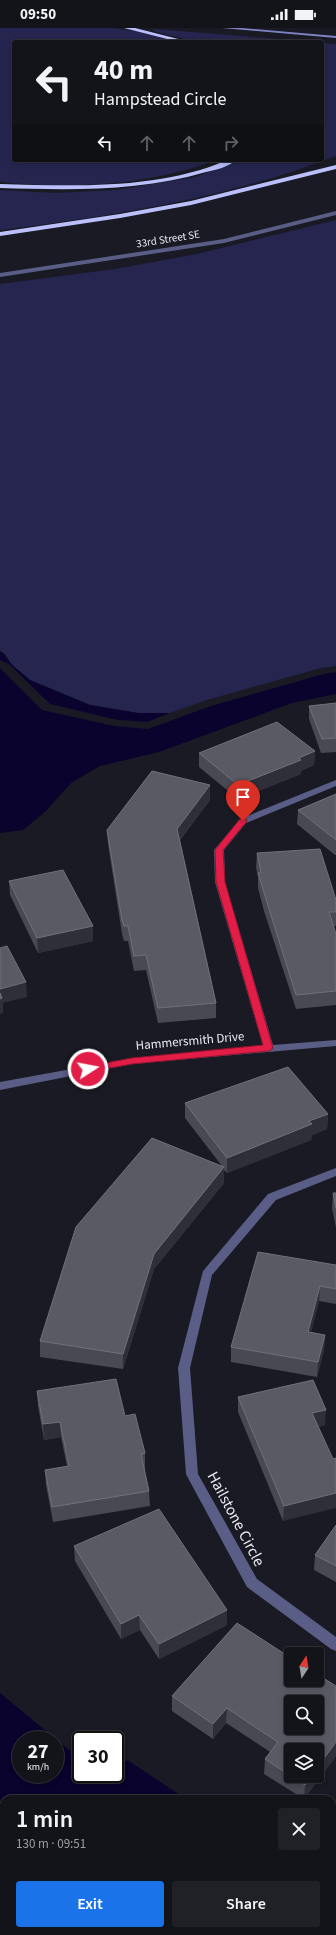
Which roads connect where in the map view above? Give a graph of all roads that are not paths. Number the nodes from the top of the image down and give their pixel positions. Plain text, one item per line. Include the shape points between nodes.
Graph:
1 (127, 28) edge
2 (224, 28) edge
3 (336, 37) edge
4 (178, 40) edge
5 (336, 160) edge
6 (227, 162) edge
7 (336, 167) edge
8 (293, 178) junction
9 (0, 186) edge
10 (336, 213) edge
11 (0, 234) edge
12 (0, 275) edge
13 (336, 783) edge
14 (336, 1043) edge
15 (269, 1048) junction
16 (0, 1086) edge
17 (336, 1172) edge
18 (336, 1645) edge

1 - 4 highway
2 - 3 main road
5 - 8 highway
6 - 9 highway via 198,173 134,186
7 - 8 highway
8 - 11 highway via 191,203
10 - 12 street, 33rd Street SE via 224,241
13 - 15 street via 243,821 219,850 220,882
14 - 15 street, Hammersmith Drive
15 - 16 street, Hammersmith Drive via 132,1061
17 - 18 street, Hailstone Circle via 272,1197 207,1274 184,1368 192,1474 252,1583

